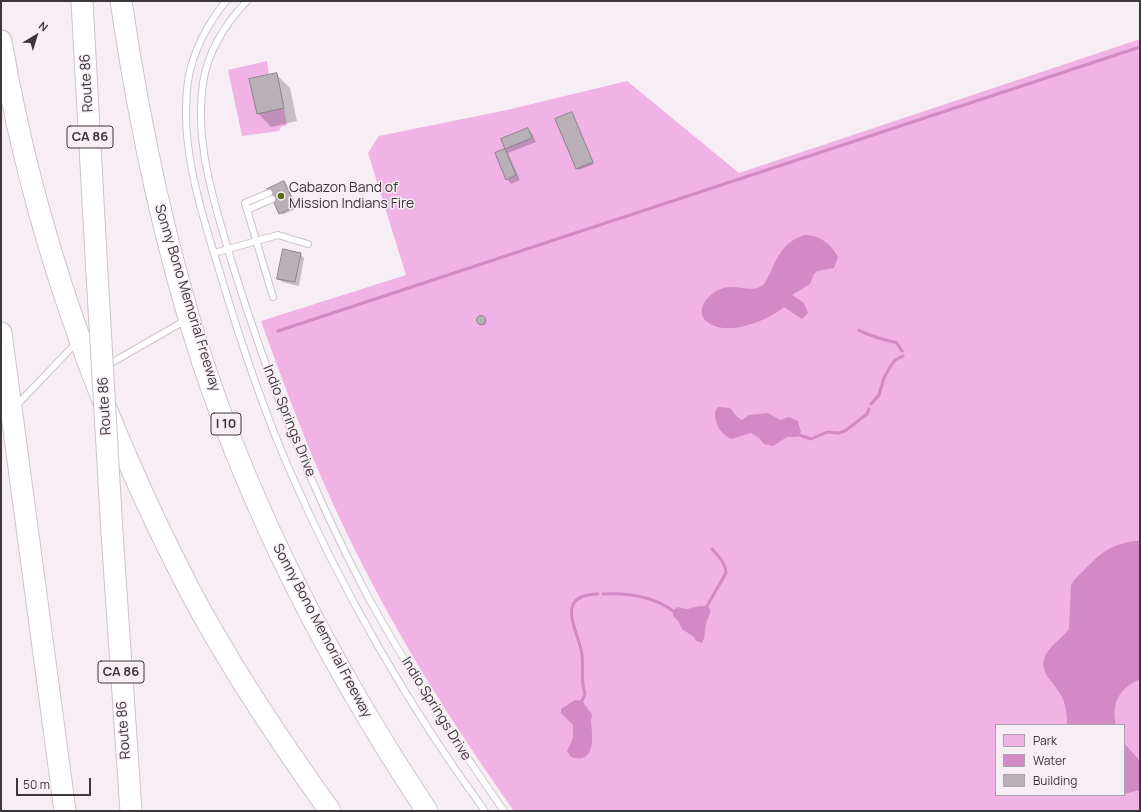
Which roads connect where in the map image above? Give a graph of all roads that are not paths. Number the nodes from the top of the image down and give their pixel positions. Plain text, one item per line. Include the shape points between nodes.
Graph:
1 (82, 1) edge
2 (121, 1) edge
3 (226, 1) edge
4 (247, 1) edge
5 (1, 41) edge
6 (269, 193) dead end
7 (272, 199) dead end
8 (248, 210) junction
9 (256, 240) junction
10 (308, 244) dead end
11 (228, 248) junction
12 (214, 253) junction
13 (273, 297) dead end
14 (190, 318) junction
15 (1, 333) edge
16 (80, 339) junction
17 (93, 374) junction
18 (11, 412) junction
19 (65, 811) edge
20 (131, 811) edge
21 (330, 811) edge
22 (427, 811) edge
23 (485, 811) edge
24 (504, 811) edge

1 - 20 highway, Route 86 / CA 86, bridge via 112,533
2 - 14 highway, Sonny Bono Memorial Freeway / I 10 via 153,184
3 - 12 lane, Indio Springs Drive via 216,13 192,62 186,103 190,163
4 - 11 lane, Indio Springs Drive via 216,41 203,82 201,115 205,160
5 - 16 highway via 23,152 52,255
6 - 8 lane via 245,203
7 - 8 lane
8 - 9 lane
9 - 10 lane via 278,235
9 - 11 lane
9 - 13 lane
11 - 12 lane
11 - 24 lane, Indio Springs Drive via 250,323 274,388 341,542 411,671
12 - 23 lane, Indio Springs Drive via 236,328 262,400 290,471 327,548 390,666 458,775
14 - 17 lane
14 - 22 highway, Sonny Bono Memorial Freeway / I 10 via 202,361 241,465 284,561 338,666 379,738
15 - 18 highway
16 - 17 highway
16 - 18 lane
17 - 21 highway via 117,437 190,590 253,697
18 - 19 highway

